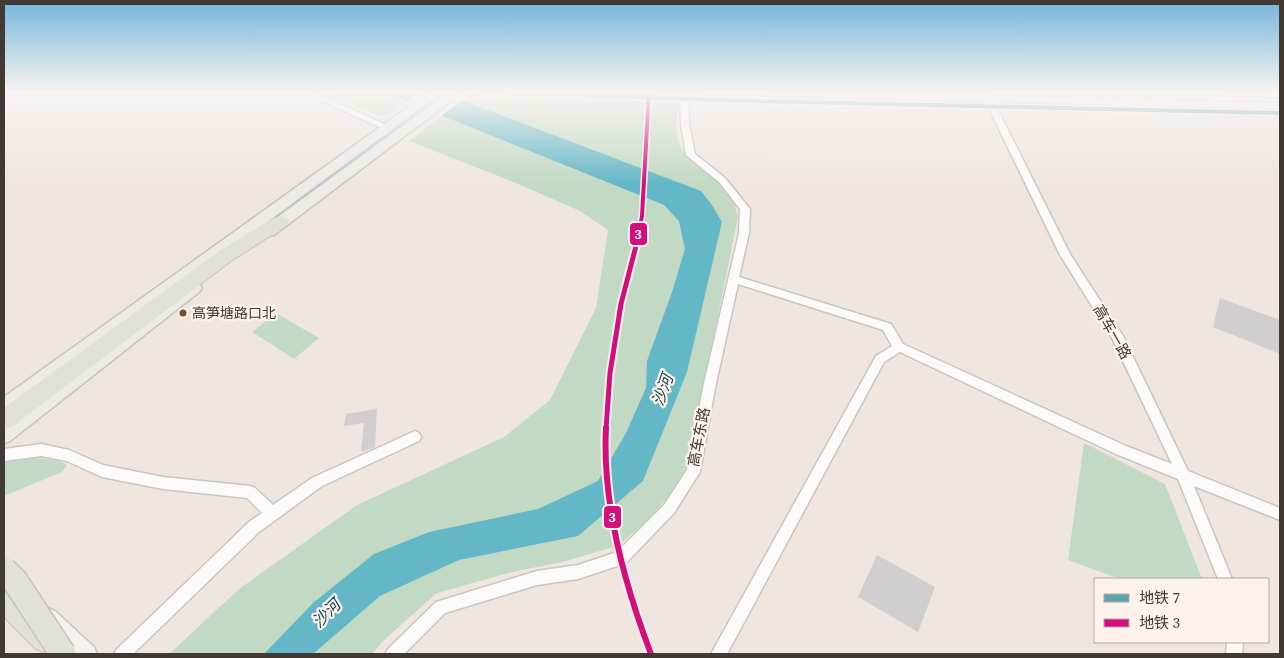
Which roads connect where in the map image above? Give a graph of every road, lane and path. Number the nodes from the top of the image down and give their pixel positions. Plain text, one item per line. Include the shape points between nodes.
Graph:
1 (392, 123) edge
2 (401, 123) edge
3 (402, 123) edge
4 (685, 123) edge
5 (1000, 123) edge
6 (398, 125) junction
7 (280, 222) junction
8 (734, 279) junction
9 (900, 347) junction
10 (4, 407) edge
11 (4, 420) edge
12 (4, 435) edge
13 (415, 437) dead end
14 (4, 455) edge
15 (1183, 474) junction
16 (273, 514) junction
17 (1280, 514) edge
18 (4, 570) edge
19 (4, 576) edge
20 (1225, 578) edge
21 (4, 599) edge
22 (62, 654) edge
23 (87, 654) edge
24 (122, 654) edge
25 (392, 654) edge
26 (719, 654) edge

1 - 6 street
2 - 6 main road
3 - 6 main road
4 - 8 street, 高车东路 via 691,154 722,180 745,209 744,233
5 - 15 street, 高车一路 via 1065,255 1117,336
6 - 7 main road
6 - 10 main road
7 - 11 highway via 225,256
7 - 12 main road
8 - 9 street via 887,327
8 - 25 street, 高车东路 via 693,472 669,509 621,558 578,572 537,578 441,607
9 - 15 street via 1121,450
9 - 26 street via 880,359
13 - 16 street via 317,482
14 - 16 street via 41,450 69,456 102,471 163,483 250,492
15 - 17 street
15 - 20 street, 高车一路
16 - 24 street via 254,527
18 - 22 highway, bridge via 15,581
19 - 23 main road
21 - 22 highway, bridge

